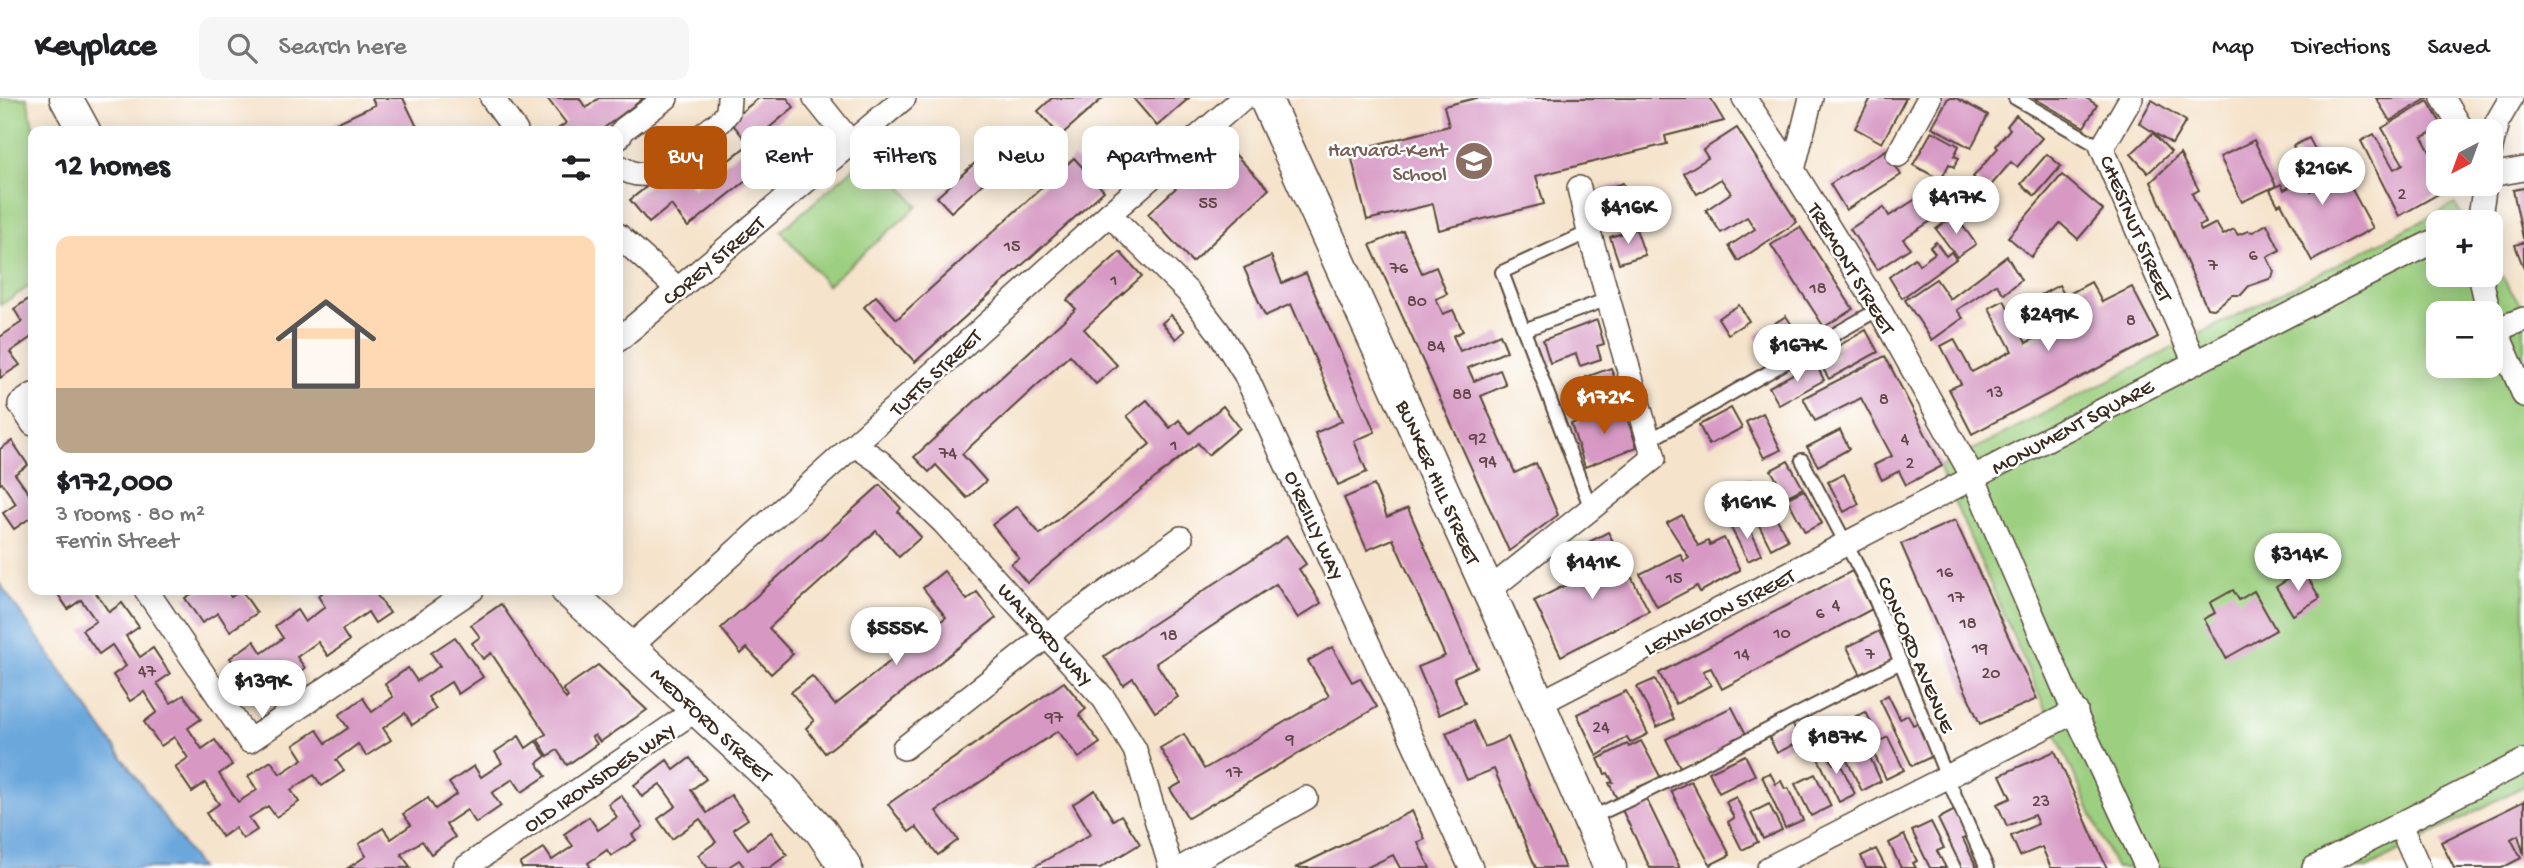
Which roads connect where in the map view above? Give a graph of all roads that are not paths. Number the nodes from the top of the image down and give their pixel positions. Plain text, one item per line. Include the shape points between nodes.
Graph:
1 (66, 98) edge
2 (492, 98) edge
3 (666, 98) edge
4 (729, 98) edge
5 (814, 98) edge
6 (904, 98) edge
7 (1243, 98) edge
8 (1265, 98) edge
9 (1744, 98) edge
10 (1811, 98) edge
11 (1929, 98) edge
12 (2015, 98) edge
13 (2131, 98) edge
14 (2443, 98) edge
15 (2511, 98) edge
16 (2456, 119) edge
17 (2500, 119) edge
18 (81, 126) edge
19 (512, 126) edge
20 (871, 126) edge
21 (623, 130) edge
22 (850, 142) edge
23 (850, 144) edge
24 (2102, 148) junction
25 (1898, 155) dead end
26 (623, 168) edge
27 (2524, 169) edge
28 (1793, 170) junction
29 (2503, 173) edge
30 (1579, 188) dead end
31 (1109, 214) junction
32 (1589, 232) junction
33 (623, 240) edge
34 (2426, 245) edge
35 (678, 289) junction
36 (1608, 299) junction
37 (1878, 309) junction
38 (2524, 319) edge
39 (2503, 320) edge
40 (1524, 330) junction
41 (623, 336) edge
42 (2503, 346) edge
43 (2194, 361) junction
44 (2524, 395) edge
45 (28, 398) edge
46 (28, 416) edge
47 (1650, 440) junction
48 (855, 445) junction
49 (1802, 460) dead end
50 (1974, 479) junction
51 (1591, 509) junction
52 (1181, 538) dead end
53 (1848, 544) junction
54 (1488, 591) junction
55 (149, 595) edge
56 (465, 595) edge
57 (572, 595) edge
58 (1048, 635) junction
59 (629, 648) junction
60 (1901, 662) junction
61 (1538, 704) junction
62 (697, 709) junction
63 (2076, 711) junction
64 (904, 748) dead end
65 (2524, 761) edge
66 (1947, 775) junction
67 (1306, 798) dead end
68 (1588, 819) junction
69 (2400, 825) junction
70 (465, 868) edge
71 (846, 868) edge
72 (1171, 868) edge
73 (1181, 868) edge
74 (1471, 868) edge
75 (1610, 868) edge
76 (1769, 868) edge
77 (1987, 868) edge
78 (2147, 868) edge
79 (2314, 868) edge
80 (2419, 868) edge

1 - 18 main road
2 - 19 street
3 - 21 street
4 - 26 street via 722,121 653,173 642,176
5 - 22 street
6 - 20 street, COREY STREET
7 - 31 street, TUFTS STREET
8 - 54 main road, BUNKER HILL STREET
9 - 28 street, TREMONT STREET
10 - 28 street
11 - 25 street
12 - 24 lane
13 - 24 street, CHESTNUT STREET
14 - 16 street
15 - 17 street
23 - 35 street, COREY STREET
24 - 43 street, CHESTNUT STREET
27 - 29 street
28 - 37 street, TREMONT STREET
30 - 32 street
31 - 48 street, TUFTS STREET
31 - 74 street, O'REILLY WAY via 1189,293 1245,374
32 - 36 street
32 - 40 lane via 1502,272
33 - 35 street
34 - 43 street, MONUMENT SQUARE
35 - 41 street, COREY STREET
36 - 40 lane
36 - 47 street
37 - 47 lane
37 - 50 street, TREMONT STREET
38 - 39 street
40 - 51 lane
42 - 44 street
43 - 50 street, MONUMENT SQUARE
45 - 46 street via 20,404
47 - 51 street via 1654,458
48 - 58 street, WALFORD WAY via 910,488
48 - 59 street, TUFTS STREET
49 - 53 lane, CONCORD AVENUE
50 - 53 street, LEXINGTON STREET
50 - 63 street, MONUMENT SQUARE
51 - 54 street
52 - 58 street
53 - 60 lane, CONCORD AVENUE
53 - 61 street, LEXINGTON STREET
54 - 61 main road, BUNKER HILL STREET
55 - 56 street via 249,741
57 - 59 main road, MEDFORD STREET
58 - 64 street
58 - 72 street, WALFORD WAY via 1104,699 1135,750
59 - 62 main road, MEDFORD STREET
60 - 66 lane, CONCORD AVENUE
60 - 68 lane
61 - 68 main road, BUNKER HILL STREET
62 - 70 street, OLD IRONSIDES WAY
62 - 71 main road, MEDFORD STREET via 782,788 821,831
63 - 66 street
63 - 78 street, MONUMENT SQUARE
65 - 69 street
66 - 76 street
66 - 77 lane, CONCORD AVENUE
67 - 73 street
68 - 75 main road, BUNKER HILL STREET
69 - 79 street
69 - 80 street

